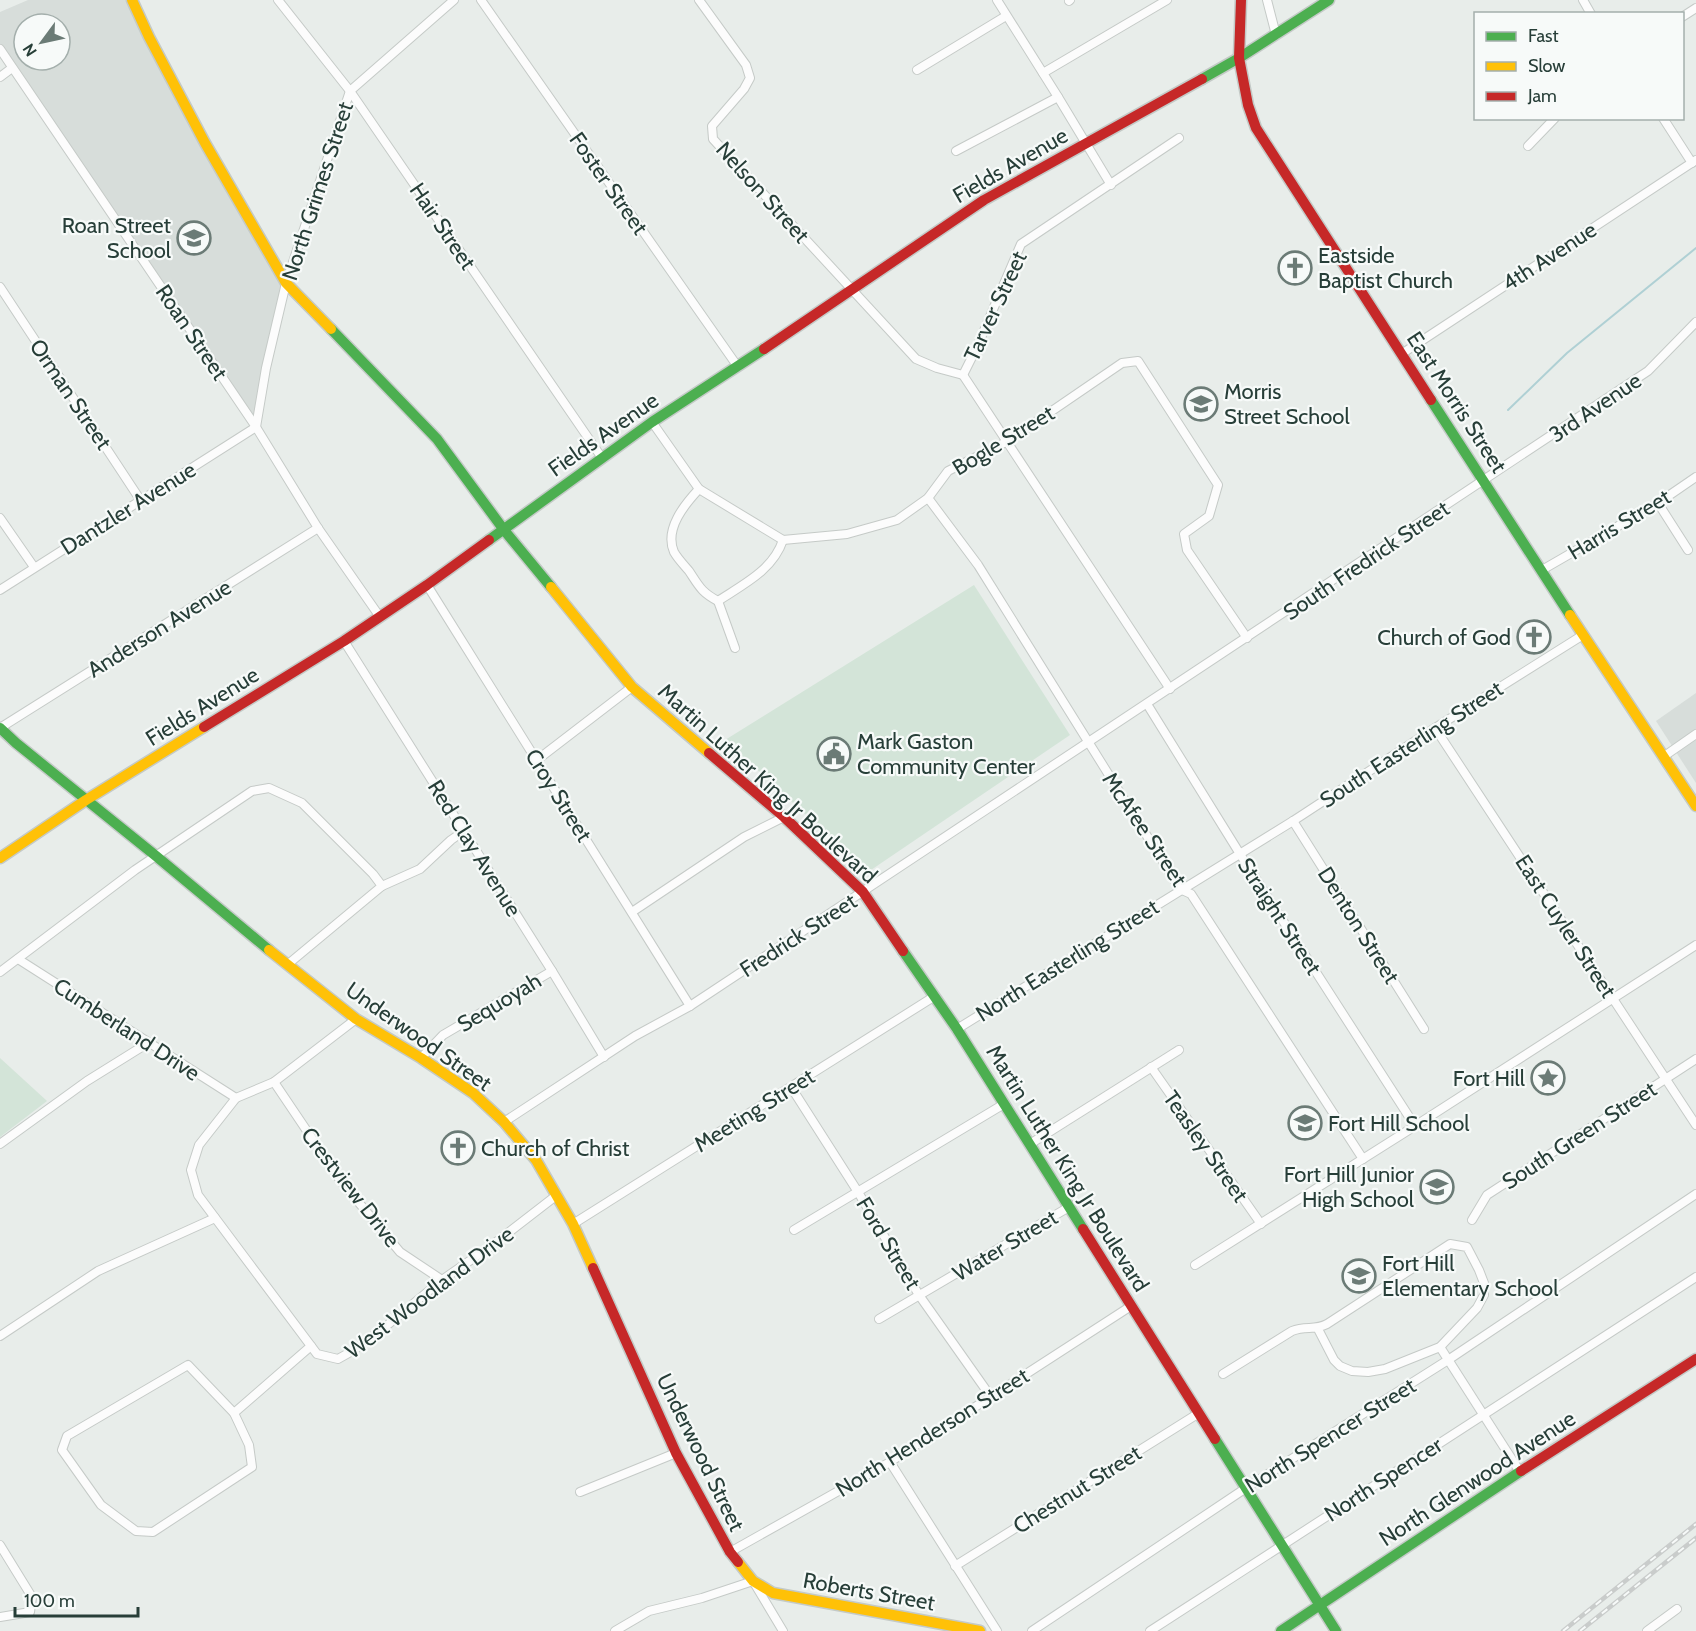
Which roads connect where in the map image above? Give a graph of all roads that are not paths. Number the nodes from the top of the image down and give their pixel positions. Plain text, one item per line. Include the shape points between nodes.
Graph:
1 (132, 0) edge
2 (278, 0) edge
3 (454, 0) edge
4 (481, 0) edge
5 (699, 0) edge
6 (997, 0) edge
7 (1167, 0) edge
8 (1241, 0) edge
9 (1267, 0) edge
10 (1329, 0) edge
11 (1155, 2) edge
12 (1006, 16) junction
13 (1276, 35) junction
14 (0, 49) edge
15 (1239, 58) junction
16 (12, 68) joint
17 (917, 70) dead end
18 (15, 72) edge
19 (1043, 73) junction
20 (0, 77) edge
21 (350, 91) junction
22 (1058, 97) junction
23 (1553, 120) edge
24 (1664, 120) edge
25 (1179, 138) dead end
26 (1087, 144) junction
27 (1528, 146) dead end
28 (956, 151) dead end
29 (1694, 162) edge
30 (1111, 185) junction
31 (286, 283) junction
32 (0, 288) edge
33 (852, 290) junction
34 (1696, 322) edge
35 (1402, 353) junction
36 (738, 367) junction
37 (963, 375) junction
38 (652, 422) junction
39 (256, 427) junction
40 (1008, 441) junction
41 (602, 458) junction
42 (1696, 477) edge
43 (1485, 481) junction
44 (699, 489) junction
45 (928, 498) junction
46 (141, 501) junction
47 (1658, 502) junction
48 (0, 518) edge
49 (318, 528) junction
50 (504, 530) junction
51 (783, 540) junction
52 (1688, 550) dead end
53 (34, 567) junction
54 (1542, 570) junction
55 (427, 585) junction
56 (0, 590) edge
57 (718, 601) junction
58 (380, 617) junction
59 (1583, 635) junction
60 (1247, 638) junction
61 (344, 641) junction
62 (735, 648) dead end
63 (632, 687) junction
64 (1170, 689) junction
65 (1147, 704) junction
66 (0, 728) edge
67 (1435, 728) junction
68 (1696, 735) edge
69 (1089, 743) junction
70 (1663, 757) junction
71 (537, 760) junction
72 (86, 800) junction
73 (1696, 806) edge
74 (784, 817) junction
75 (1293, 821) junction
76 (464, 831) junction
77 (1240, 854) junction
78 (156, 856) junction
79 (0, 858) edge
80 (382, 886) junction
81 (1180, 889) junction
82 (863, 892) junction
83 (632, 912) junction
84 (1695, 946) edge
85 (18, 959) junction
86 (287, 965) junction
87 (552, 970) junction
88 (0, 972) edge
89 (935, 996) junction
90 (1613, 998) junction
91 (690, 1006) junction
92 (356, 1019) junction
93 (957, 1029) junction
94 (1425, 1029) dead end
95 (148, 1042) junction
96 (1179, 1050) dead end
97 (604, 1057) junction
98 (421, 1058) junction
99 (1696, 1059) edge
100 (1151, 1067) junction
101 (1666, 1078) junction
102 (274, 1082) junction
103 (791, 1087) junction
104 (236, 1098) junction
105 (1004, 1104) junction
106 (504, 1122) junction
107 (1696, 1125) edge
108 (1415, 1126) junction
109 (0, 1144) edge
110 (1030, 1144) junction
111 (1364, 1159) junction
112 (858, 1192) junction
113 (1696, 1194) edge
114 (557, 1195) junction
115 (1069, 1207) junction
116 (215, 1218) junction
117 (1472, 1220) dead end
118 (573, 1224) junction
119 (1261, 1224) junction
120 (794, 1230) dead end
121 (1195, 1265) dead end
122 (1696, 1277) edge
123 (442, 1280) junction
124 (919, 1295) junction
125 (1131, 1306) junction
126 (879, 1319) dead end
127 (1318, 1329) junction
128 (0, 1336) edge
129 (311, 1346) junction
130 (1440, 1347) junction
131 (1696, 1359) edge
132 (1448, 1360) junction
133 (1222, 1374) dead end
134 (991, 1397) junction
135 (234, 1413) junction
136 (1199, 1413) junction
137 (1484, 1414) junction
138 (676, 1453) junction
139 (890, 1462) junction
140 (1521, 1472) junction
141 (1246, 1488) junction
142 (580, 1492) dead end
143 (0, 1545) edge
144 (1282, 1545) junction
145 (730, 1552) junction
146 (955, 1566) junction
147 (753, 1581) junction
148 (1320, 1606) junction
149 (1677, 1609) dead end
150 (0, 1617) edge
151 (615, 1631) edge
152 (783, 1631) edge
153 (980, 1631) edge
154 (997, 1631) edge
155 (1032, 1631) edge
156 (1150, 1631) edge
157 (1281, 1631) edge
158 (1336, 1631) edge
159 (1647, 1631) edge

1 - 31 street, Martin Luther King Jr Boulevard via 205,143
2 - 21 street, Hair Street
3 - 21 street, North Grimes Street
4 - 36 street, Foster Street
5 - 33 street, Nelson Street via 746,65 750,78 712,126 713,139
6 - 12 street
7 - 11 street
8 - 15 street, East Morris Street
9 - 13 street
10 - 13 street, Fields Avenue
11 - 19 street
12 - 17 street
12 - 19 street
13 - 15 street, Fields Avenue
14 - 16 street, Roan Street
15 - 26 street, Fields Avenue
15 - 35 street, East Morris Street via 1256,128
16 - 20 street
18 - 39 street, Roan Street
19 - 22 street
21 - 31 street, North Grimes Street
21 - 41 street, Hair Street
22 - 26 street
22 - 28 street
23 - 27 street
24 - 29 street
25 - 30 street, Tarver Street
26 - 30 street
26 - 33 street, Fields Avenue via 984,200
29 - 35 street, 4th Avenue
30 - 37 street, Tarver Street via 1022,244
31 - 39 street, North Grimes Street
31 - 50 street, Martin Luther King Jr Boulevard via 437,439
32 - 46 street, Orman Street
33 - 36 street, Fields Avenue
33 - 37 street, Tarver Street via 916,359
34 - 43 street, 3rd Avenue via 1648,371
35 - 43 street, East Morris Street
36 - 38 street, Fields Avenue
37 - 40 street
38 - 41 street, Fields Avenue
38 - 44 street
39 - 46 street, Dantzler Avenue
39 - 49 street, Roan Street
40 - 45 street, Bogle Street via 948,471
40 - 60 street, Bogle Street via 1122,363 1138,361 1218,485 1209,516 1184,534 1187,550
40 - 64 street
41 - 50 street, Fields Avenue
42 - 47 street, Harris Street
43 - 54 street, East Morris Street
43 - 60 street, South Fredrick Street
44 - 51 street
44 - 57 street via 674,525 674,551 698,586
45 - 51 street, Bogle Street via 897,520 847,534
45 - 69 street, McAfee Street via 978,565
46 - 53 street, Dantzler Avenue
47 - 52 street
47 - 54 street, Harris Street
48 - 53 street
49 - 58 street, Roan Street
49 - 66 street, Anderson Avenue
50 - 55 street, Fields Avenue
50 - 63 street, Martin Luther King Jr Boulevard
51 - 57 street via 774,559 758,575
53 - 56 street, Dantzler Avenue
54 - 59 street, East Morris Street
55 - 58 street, Fields Avenue
55 - 71 street, Croy Street
57 - 62 street
58 - 61 street, Fields Avenue
59 - 67 street, South Easterling Street
59 - 70 street, East Morris Street
60 - 64 street, South Fredrick Street
61 - 72 street, Fields Avenue
61 - 76 street, Red Clay Avenue
63 - 71 street
63 - 74 street, Martin Luther King Jr Boulevard
64 - 65 street, Fredrick Street
65 - 69 street, Fredrick Street
65 - 77 street, Straight Street
66 - 72 street, Underwood Street
67 - 75 street, South Easterling Street
67 - 90 street, East Cuyler Street
68 - 70 street
69 - 81 street, McAfee Street
69 - 82 street, Fredrick Street
70 - 73 street, East Morris Street
71 - 83 street, Croy Street
72 - 78 street, Underwood Street
72 - 79 street, Fields Avenue
74 - 82 street, Martin Luther King Jr Boulevard
74 - 83 street via 744,837
75 - 77 street, South Easterling Street
75 - 94 street, Denton Street
76 - 80 street via 420,869
76 - 87 street, Red Clay Avenue
77 - 81 street, North Easterling Street
77 - 108 street, Straight Street
78 - 80 street via 252,791 269,788 302,803
78 - 85 street
78 - 86 street, Underwood Street
80 - 86 street
81 - 93 street, North Easterling Street
81 - 111 street, McAfee Street via 1191,894
82 - 89 street, Martin Luther King Jr Boulevard
82 - 91 street, Fredrick Street
83 - 91 street, Croy Street
84 - 90 street
85 - 88 street
85 - 95 street, Cumberland Drive
86 - 92 street, Underwood Street
87 - 97 street, Red Clay Avenue
87 - 98 street, Sequoyah via 443,1035
89 - 93 street, Martin Luther King Jr Boulevard
89 - 103 street, Meeting Street
90 - 101 street, East Cuyler Street
90 - 108 street
91 - 97 street, Fredrick Street
92 - 98 street, Underwood Street
92 - 102 street
93 - 105 street, Martin Luther King Jr Boulevard
95 - 104 street, Cumberland Drive
95 - 109 street
96 - 100 street
97 - 106 street, Fredrick Street
98 - 106 street, Underwood Street via 473,1093
99 - 101 street, South Green Street
100 - 110 street
100 - 119 street, Teasley Street
101 - 107 street, East Cuyler Street
101 - 117 street, South Green Street via 1487,1195
102 - 104 street
102 - 123 street, Crestview Drive via 340,1180 400,1252
103 - 112 street, Ford Street
103 - 118 street, Meeting Street
104 - 116 street, West Woodland Drive via 199,1145 190,1170 198,1195
105 - 110 street, Martin Luther King Jr Boulevard
105 - 112 street
106 - 114 street, Underwood Street via 536,1160
108 - 111 street
110 - 115 street, Martin Luther King Jr Boulevard
111 - 119 street
112 - 120 street
112 - 124 street, Ford Street
113 - 132 street, North Spencer Street
114 - 118 street, Underwood Street
114 - 123 street, West Woodland Drive
115 - 124 street, Water Street
115 - 125 street, Martin Luther King Jr Boulevard
116 - 128 street via 98,1271
116 - 129 street, West Woodland Drive
118 - 138 street, Underwood Street
119 - 121 street
122 - 137 street, North Spencer
123 - 129 street, West Woodland Drive via 385,1328 338,1359 317,1354
124 - 126 street, Water Street
124 - 134 street, Ford Street
125 - 134 street, North Henderson Street
125 - 136 street, Martin Luther King Jr Boulevard
127 - 130 street via 1334,1360 1352,1371 1385,1369
127 - 130 street via 1450,1244 1467,1247 1484,1283 1484,1295 1477,1308
127 - 133 street via 1301,1327
129 - 135 street
130 - 132 street
131 - 140 street, North Glenwood Avenue
132 - 137 street
132 - 141 street, North Spencer Street
134 - 139 street, North Henderson Street
135 - 135 street via 188,1365 67,1436 62,1450 101,1506 136,1531 153,1532 252,1467 249,1445
136 - 141 street, Martin Luther King Jr Boulevard
136 - 146 street, Chestnut Street
137 - 140 street
137 - 144 street, North Spencer
138 - 142 street
138 - 145 street, Underwood Street
139 - 145 street, North Henderson Street
139 - 146 street
140 - 148 street, North Glenwood Avenue
141 - 144 street, Martin Luther King Jr Boulevard
141 - 155 street, North Spencer Street
143 - 150 street via 32,1598 30,1612
144 - 148 street, Martin Luther King Jr Boulevard
144 - 156 street, North Spencer
145 - 147 street, Underwood Street
146 - 154 street
147 - 151 street via 648,1611
147 - 152 street, Underwood Street
147 - 153 street, Roberts Street via 773,1593
148 - 157 street, North Glenwood Avenue
148 - 158 street, Martin Luther King Jr Boulevard
149 - 159 street

